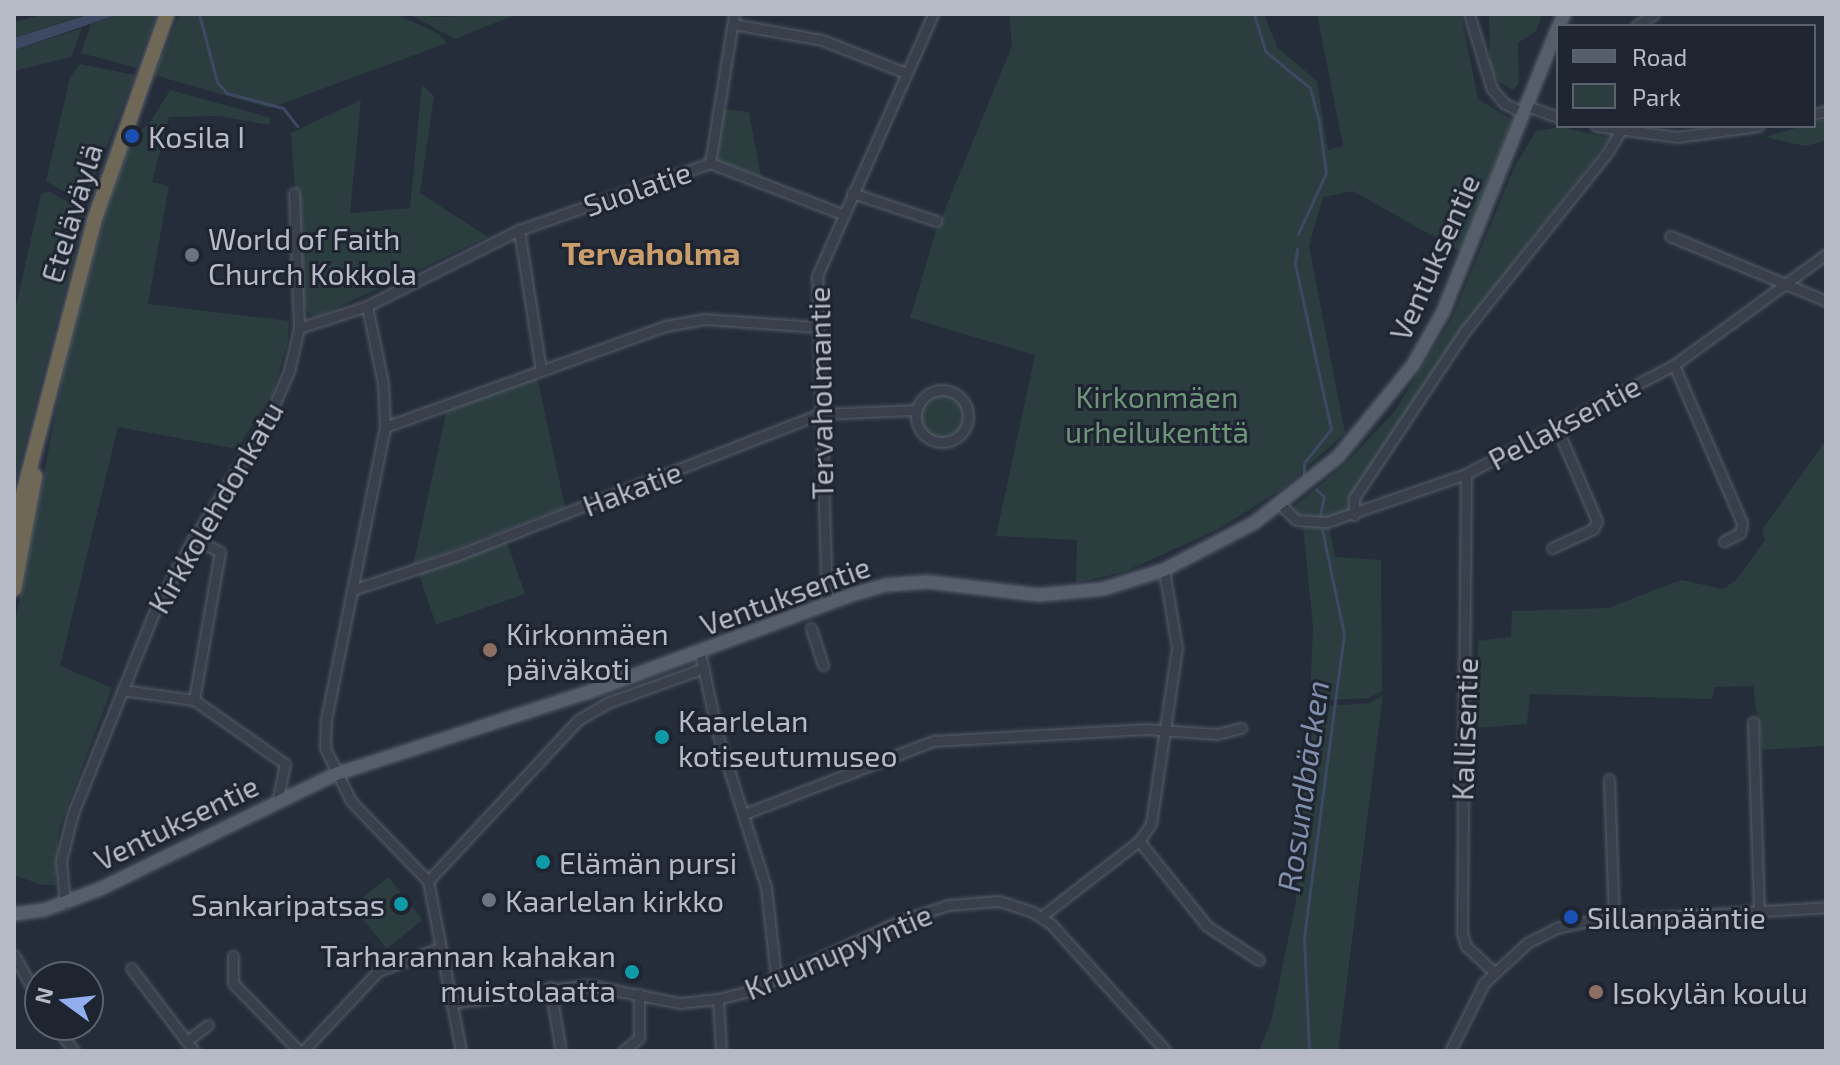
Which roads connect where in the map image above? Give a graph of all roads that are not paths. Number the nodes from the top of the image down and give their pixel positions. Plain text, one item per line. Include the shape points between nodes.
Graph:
1 (167, 14) edge
2 (933, 14) edge
3 (1469, 14) edge
4 (734, 19) edge
5 (1556, 32) edge
6 (906, 73) junction
7 (1526, 110) junction
8 (1556, 117) edge
9 (1622, 128) edge
10 (1743, 128) edge
11 (710, 163) junction
12 (294, 193) dead end
13 (852, 193) junction
14 (842, 214) junction
15 (936, 221) dead end
16 (519, 230) junction
17 (1670, 236) dead end
18 (1826, 254) edge
19 (1786, 285) junction
20 (1826, 301) edge
21 (367, 306) junction
22 (817, 327) junction
23 (299, 328) junction
24 (1674, 365) junction
25 (541, 370) junction
26 (916, 410) junction
27 (820, 414) junction
28 (1556, 426) junction
29 (385, 427) junction
30 (42, 432) junction
31 (1466, 474) junction
32 (1281, 505) junction
33 (1354, 515) junction
34 (14, 529) edge
35 (193, 538) junction
36 (1724, 541) dead end
37 (1552, 548) dead end
38 (1164, 570) junction
39 (14, 589) edge
40 (352, 590) junction
41 (827, 604) junction
42 (811, 628) dead end
43 (700, 653) junction
44 (823, 665) dead end
45 (704, 668) junction
46 (122, 690) junction
47 (194, 700) junction
48 (1753, 722) dead end
49 (1241, 728) dead end
50 (1165, 730) junction
51 (336, 774) junction
52 (1609, 779) dead end
53 (277, 801) junction
54 (744, 814) junction
55 (1139, 841) junction
56 (428, 881) junction
57 (65, 904) junction
58 (1826, 907) edge
59 (1759, 912) junction
60 (14, 914) edge
61 (1042, 916) junction
62 (1614, 920) junction
63 (440, 948) junction
64 (14, 955) edge
65 (233, 956) dead end
66 (1259, 960) dead end
67 (131, 968) dead end
68 (1494, 972) junction
69 (24, 973) edge
70 (776, 978) junction
71 (550, 987) junction
72 (639, 994) junction
73 (718, 999) junction
74 (451, 1003) junction
75 (208, 1025) dead end
76 (188, 1040) junction
77 (560, 1046) dead end
78 (194, 1051) edge
79 (301, 1051) edge
80 (461, 1051) edge
81 (623, 1051) edge
82 (721, 1051) edge
83 (1166, 1051) edge
84 (1450, 1051) edge

1 - 30 highway, Eteläväylä via 94,221
2 - 6 street, Tervaholmantie
3 - 7 street via 1492,89 1505,104
4 - 6 street via 822,40
4 - 11 street
5 - 7 main road, Ventuksentie
6 - 13 street, Tervaholmantie
7 - 8 street
7 - 32 main road, Ventuksentie via 1443,312 1413,365 1355,439
9 - 10 street via 1677,137
9 - 33 street via 1465,331 1354,498
11 - 14 street, Suolatie
11 - 16 street, Suolatie
12 - 23 street, Kirkkolehdonkatu
13 - 14 street, Tervaholmantie
13 - 15 street
14 - 22 street, Tervaholmantie via 817,276
16 - 21 street, Suolatie
16 - 25 street
17 - 19 street
18 - 19 street, Pellaksentie
19 - 20 street
19 - 24 street, Pellaksentie
21 - 23 street, Suolatie
21 - 29 street via 383,383
22 - 25 street via 688,321
22 - 27 street, Tervaholmantie
23 - 35 street, Kirkkolehdonkatu via 278,401
24 - 28 street, Pellaksentie
24 - 36 street via 1742,523 1740,533
25 - 29 street
26 - 26 street, Hakatie via 934,389 951,393 966,406 964,430 959,438 932,440 919,430
26 - 27 street, Hakatie
27 - 40 street, Hakatie via 473,550
27 - 41 street, Tervaholmantie
28 - 31 street, Pellaksentie
28 - 37 street via 1597,521 1593,529
29 - 40 street
30 - 34 highway, Eteläväylä
30 - 39 highway, Eteläväylä
31 - 33 street, Pellaksentie
31 - 68 street, Kallisentie via 1462,933 1466,946
32 - 33 street, Pellaksentie via 1305,522
32 - 38 main road, Ventuksentie
35 - 46 street, Kirkkolehdonkatu
35 - 47 street via 220,552
38 - 41 main road, Ventuksentie via 1083,592 1038,595 917,583 872,588
38 - 50 street via 1177,633
40 - 51 street via 325,726 325,748
41 - 43 main road, Ventuksentie
42 - 44 street
43 - 45 street
43 - 51 main road, Ventuksentie
45 - 54 street via 717,732
45 - 56 street via 607,703 578,720
46 - 47 street
46 - 57 street, Kirkkolehdonkatu via 64,846
47 - 53 street via 285,764
48 - 59 street
49 - 50 street via 1206,734
50 - 54 street via 933,741
50 - 55 street via 1153,814
51 - 53 main road, Ventuksentie
51 - 56 street via 351,801
52 - 62 street
53 - 57 main road, Ventuksentie
54 - 70 street via 766,887
55 - 61 street
55 - 66 street via 1207,926
56 - 63 street
57 - 60 main road, Ventuksentie
58 - 59 street
59 - 62 street
61 - 70 street, Kruunupyyntie via 999,901 948,905 900,921
61 - 83 street, Kruunupyyntie
62 - 68 street via 1544,933
63 - 74 street
63 - 79 street via 378,971
64 - 69 street
65 - 79 street via 233,983
67 - 76 street
68 - 84 street via 1471,1002
70 - 73 street, Kruunupyyntie
71 - 72 street, Kruunupyyntie via 588,985
71 - 74 street, Kruunupyyntie
71 - 77 street
72 - 73 street, Kruunupyyntie via 680,1003
72 - 81 street via 637,1044
73 - 82 street
74 - 80 street
75 - 76 street
76 - 78 street

